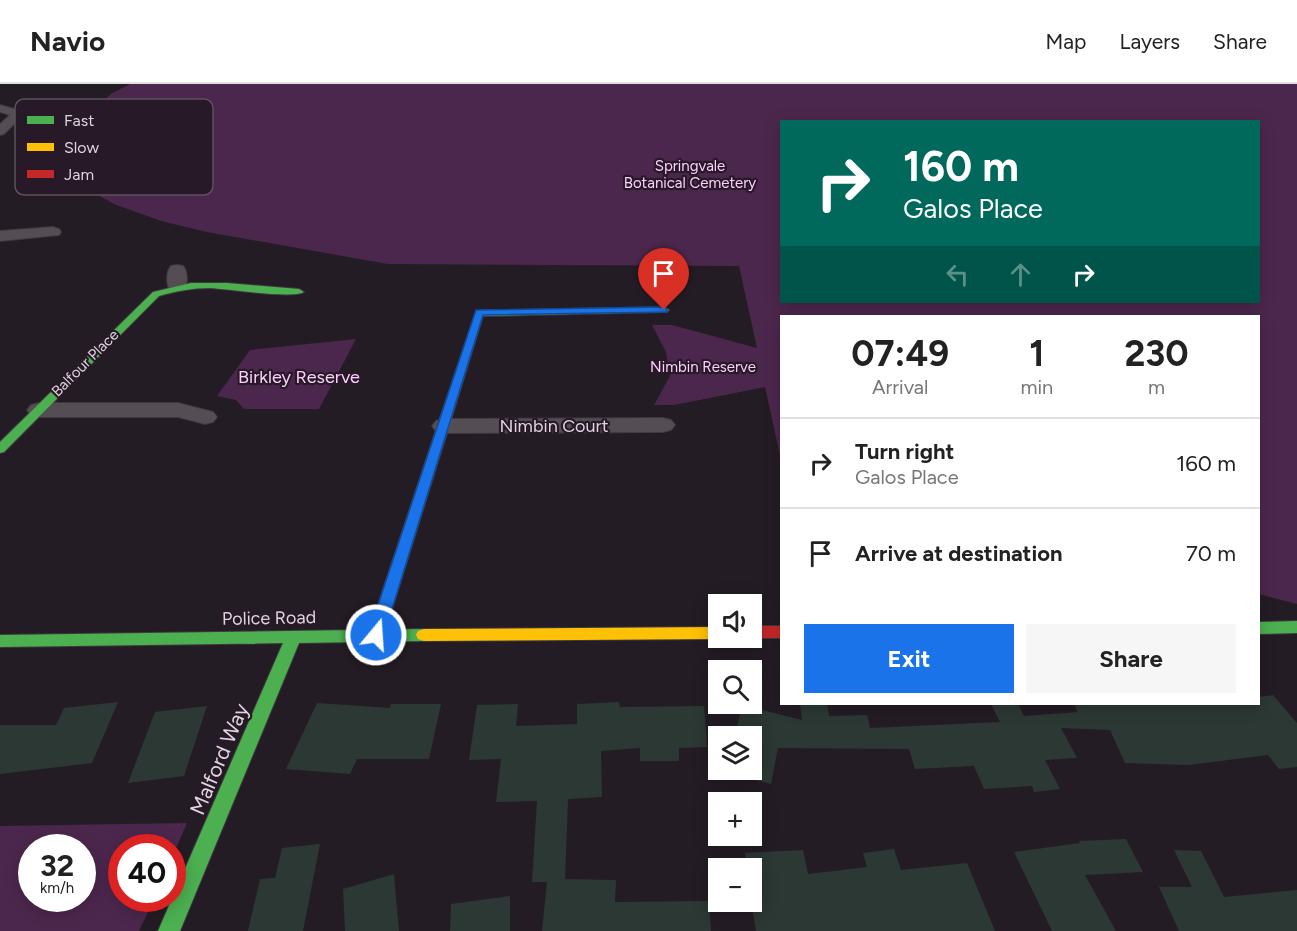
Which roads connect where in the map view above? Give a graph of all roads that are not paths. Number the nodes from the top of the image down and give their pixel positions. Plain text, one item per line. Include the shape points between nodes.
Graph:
1 (0, 108) edge
2 (15, 114) edge
3 (15, 117) edge
4 (0, 131) edge
5 (52, 232) dead end
6 (0, 236) edge
7 (299, 292) dead end
8 (664, 310) dead end
9 (39, 410) junction
10 (205, 417) dead end
11 (663, 425) dead end
12 (444, 426) junction
13 (0, 449) edge
14 (1297, 627) edge
15 (1260, 628) edge
16 (762, 632) edge
17 (780, 632) edge
18 (708, 633) edge
19 (376, 635) junction
20 (294, 636) junction
21 (0, 641) edge
22 (169, 931) edge

1 - 2 street
3 - 4 street
5 - 6 street
7 - 9 street, Balfour Place via 274,294 177,278 152,297
8 - 12 street via 479,312
9 - 10 street via 178,410
9 - 13 street, Balfour Place
11 - 12 street, Nimbin Court
12 - 19 street
14 - 15 street
16 - 17 street
18 - 19 street, Police Road
19 - 20 street, Police Road
20 - 21 street, Police Road
20 - 22 street, Malford Way

